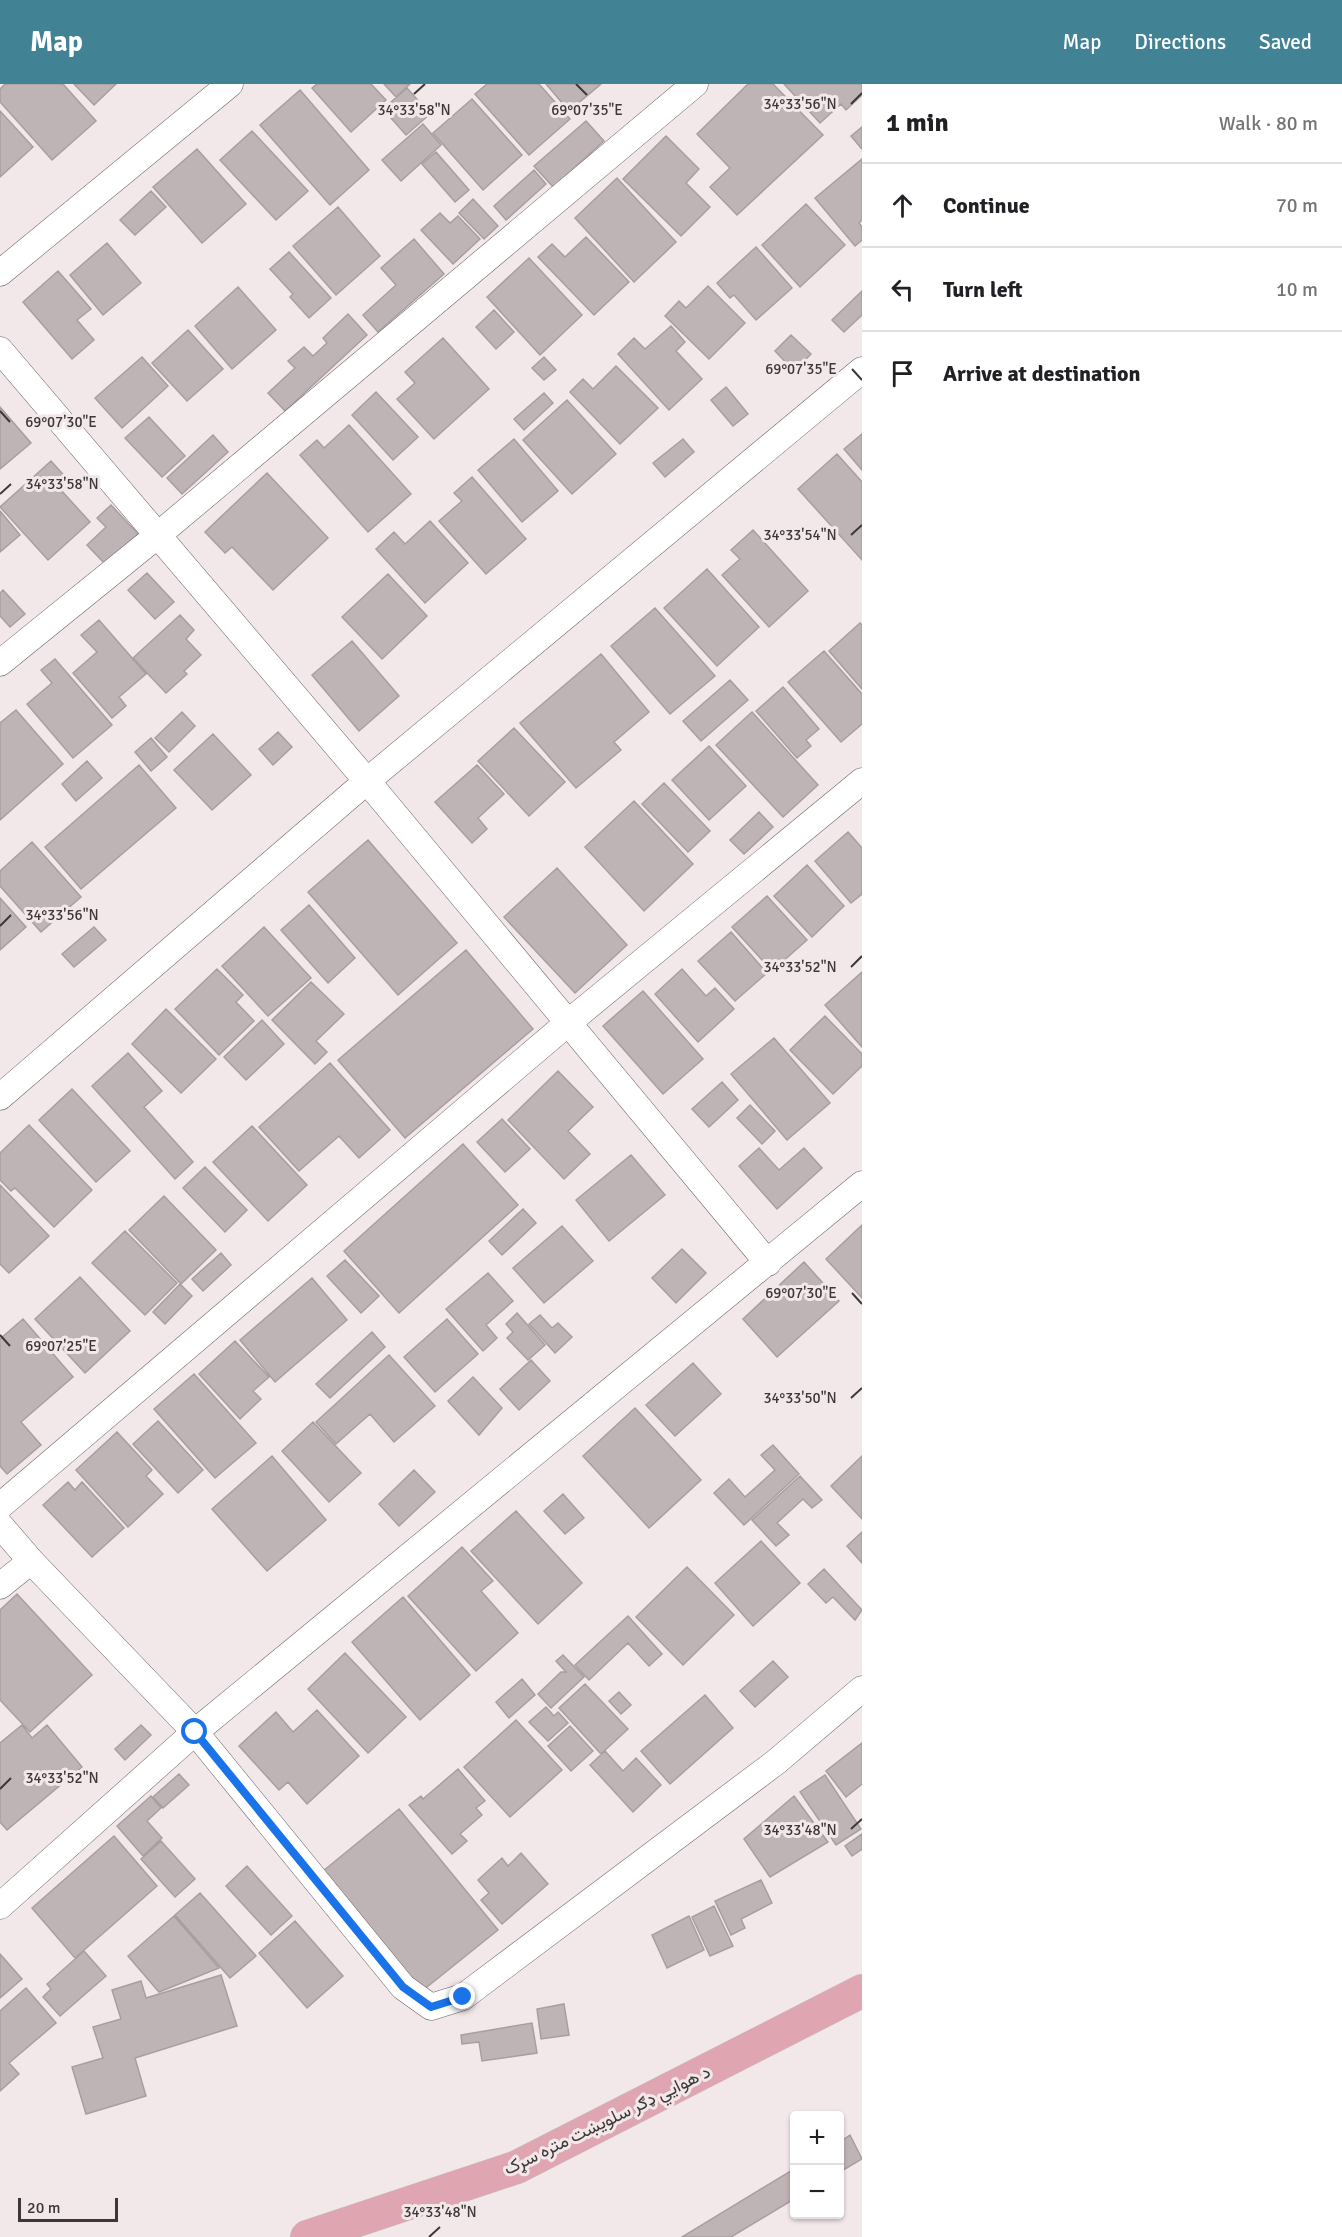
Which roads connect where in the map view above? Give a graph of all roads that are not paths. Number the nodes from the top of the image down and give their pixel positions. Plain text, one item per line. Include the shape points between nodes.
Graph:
1 (230, 84) edge
2 (695, 84) edge
3 (0, 273) edge
4 (0, 350) edge
5 (862, 370) edge
6 (158, 535) junction
7 (0, 663) edge
8 (367, 781) junction
9 (862, 782) edge
10 (569, 1022) junction
11 (0, 1097) edge
12 (862, 1184) edge
13 (768, 1263) junction
14 (0, 1506) edge
15 (0, 1525) edge
16 (31, 1561) junction
17 (0, 1586) edge
18 (862, 1689) edge
19 (195, 1732) junction
20 (0, 1906) edge
21 (862, 1991) edge
22 (307, 2237) edge

1 - 3 street
2 - 6 street
4 - 6 street
5 - 8 street
6 - 7 street
6 - 8 street
8 - 10 street
8 - 11 street
9 - 10 street
10 - 13 street
10 - 14 street
12 - 13 street
13 - 19 street
15 - 16 street
16 - 17 street
16 - 19 street
18 - 19 street via 776,1762 463,1997 431,2007 403,1987
19 - 20 street
21 - 22 main road, د هوايي ډګر سلویښت متره سړک via 517,2167

